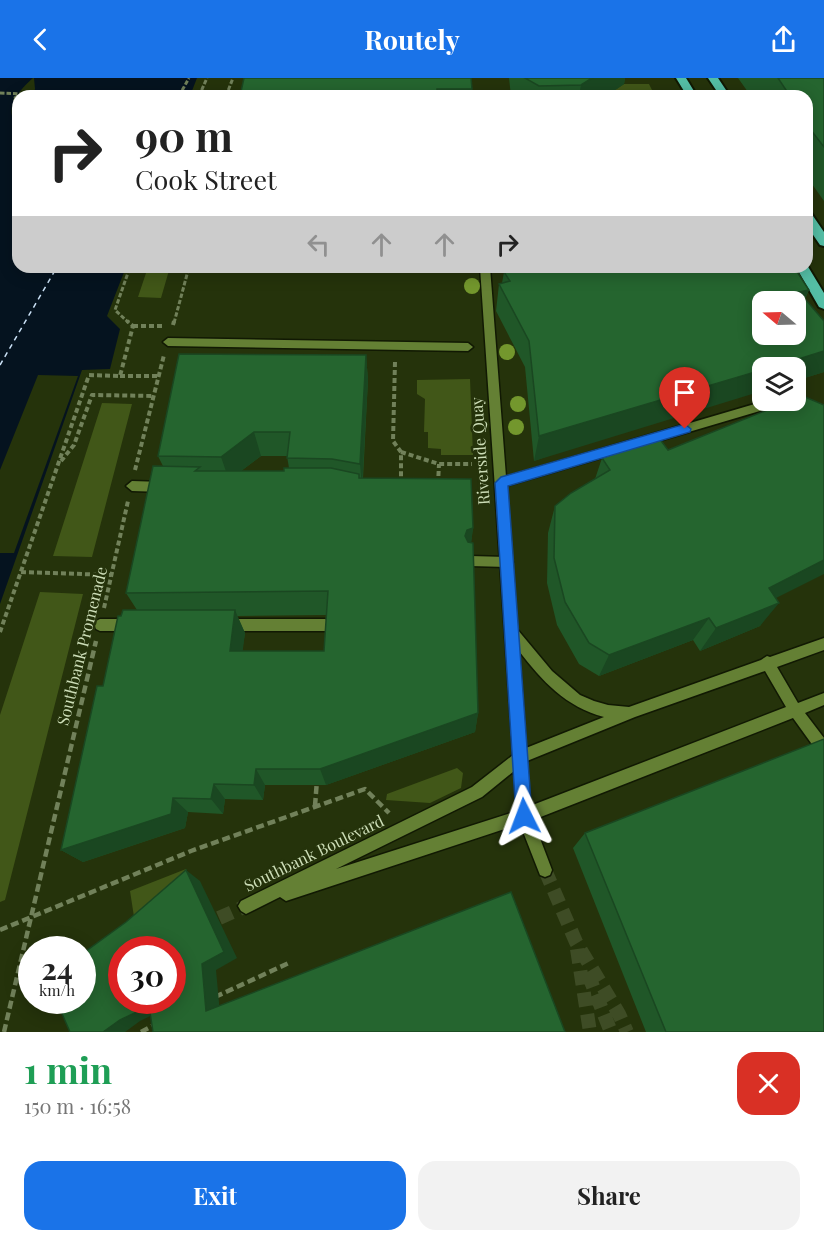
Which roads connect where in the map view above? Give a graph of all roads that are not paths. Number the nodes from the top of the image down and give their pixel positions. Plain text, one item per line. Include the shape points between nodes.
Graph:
1 (813, 225) edge
2 (824, 242) edge
3 (485, 273) edge
4 (806, 273) edge
5 (824, 304) edge
6 (168, 342) road end
7 (468, 347) dead end
8 (752, 409) edge
9 (501, 483) junction
10 (132, 486) road end
11 (180, 487) edge
12 (470, 561) edge
13 (507, 562) junction
14 (100, 625) road end
15 (146, 625) edge
16 (215, 625) edge
17 (326, 625) edge
18 (512, 633) junction
19 (824, 644) edge
20 (767, 662) junction
21 (824, 699) edge
22 (634, 711) junction
23 (796, 711) junction
24 (824, 749) edge
25 (521, 758) junction
26 (524, 816) junction
27 (546, 870) tunnel mouth

1 - 2 highway
3 - 9 street, Riverside Quay
4 - 5 highway
6 - 7 street
8 - 9 street
9 - 13 street, Riverside Quay
10 - 11 street
12 - 13 street
13 - 18 street, Riverside Quay
14 - 15 street
16 - 17 street
18 - 22 street via 540,671 562,689 602,710
18 - 25 street, Riverside Quay
19 - 20 street, Southbank Boulevard
20 - 22 street, Southbank Boulevard
20 - 23 street
21 - 23 street, Southbank Boulevard
22 - 25 street, Southbank Boulevard
23 - 24 street
23 - 26 street, Southbank Boulevard
25 - 26 street, Riverside Quay
25 - 26 street, Southbank Boulevard via 477,792 246,906
26 - 27 street, Riverside Quay

